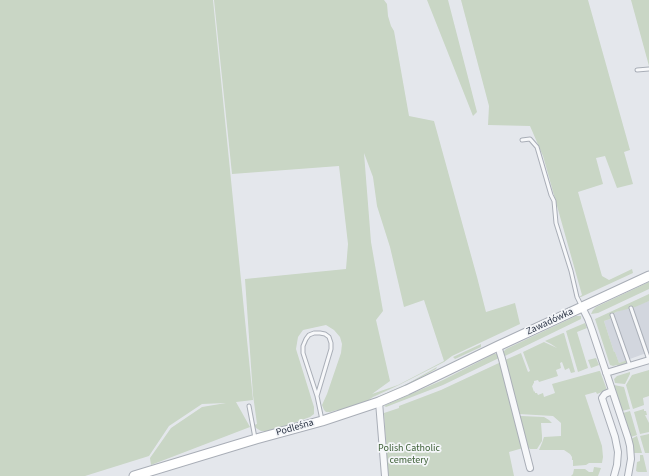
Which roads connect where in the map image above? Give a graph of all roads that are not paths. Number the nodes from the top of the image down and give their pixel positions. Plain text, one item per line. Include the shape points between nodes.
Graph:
1 (649, 69) edge
2 (637, 70) dead end
3 (522, 140) dead end
4 (649, 276) edge
5 (582, 307) junction
6 (632, 308) dead end
7 (612, 315) dead end
8 (498, 346) junction
9 (649, 360) edge
10 (630, 366) junction
11 (452, 368) joint
12 (606, 373) junction
13 (612, 391) junction
14 (316, 396) junction
15 (379, 402) junction
16 (249, 406) dead end
17 (322, 421) junction
18 (256, 440) junction
19 (530, 468) dead end
20 (134, 476) edge
21 (385, 476) edge
22 (614, 476) edge
23 (628, 476) edge

1 - 2 lane
3 - 5 lane via 530,138 537,147 554,201 556,223
4 - 5 main road, Zawadówka
5 - 8 main road, Zawadówka
5 - 12 street
6 - 9 lane
7 - 10 lane
8 - 11 main road, Zawadówka
8 - 19 street
9 - 10 street
10 - 12 street
11 - 15 main road, Podleśna
12 - 13 street
13 - 22 street via 602,398 618,452
13 - 23 street via 630,446
14 - 14 lane via 331,349 329,337 320,333 309,336 303,346
14 - 17 lane
15 - 17 main road, Podleśna
15 - 21 street
16 - 18 lane
17 - 18 main road, Podleśna
18 - 20 main road, Podleśna

